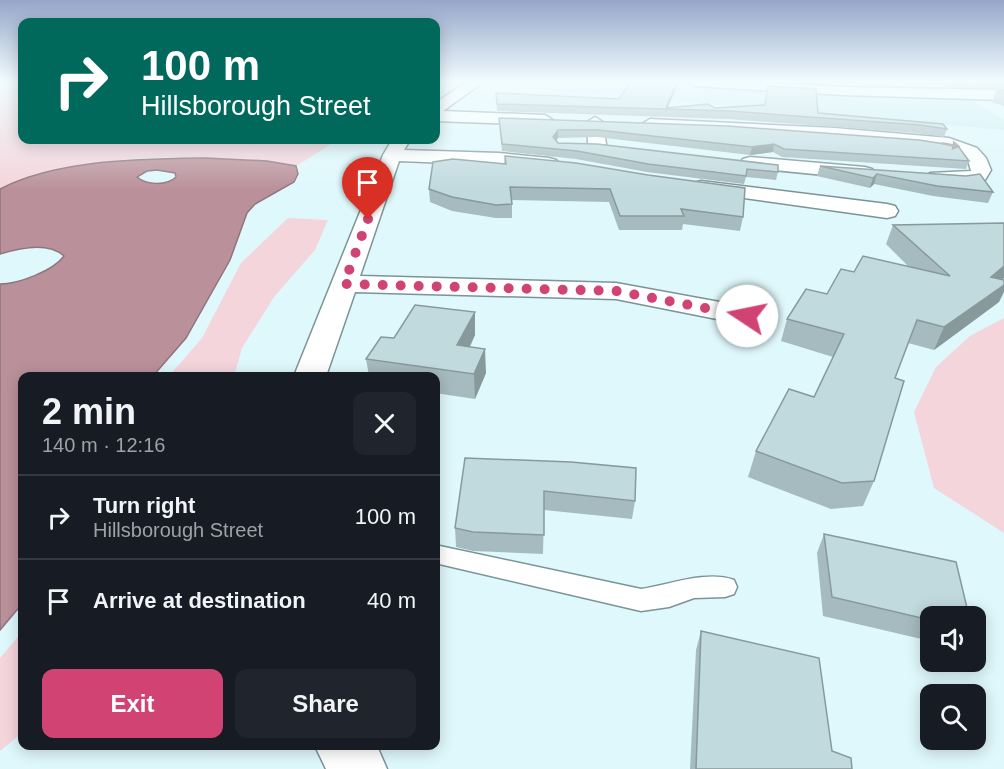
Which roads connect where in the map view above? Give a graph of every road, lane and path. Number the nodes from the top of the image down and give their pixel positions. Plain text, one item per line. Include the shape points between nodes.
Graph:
1 (482, 118) edge
2 (560, 121) edge
3 (596, 122) edge
4 (631, 123) edge
5 (767, 130) junction
6 (440, 141) edge
7 (529, 144) edge
8 (576, 144) edge
9 (397, 147) edge
10 (566, 166) edge
11 (880, 174) edge
12 (923, 176) edge
13 (680, 184) edge
14 (886, 211) dead end
15 (344, 284) junction
16 (747, 316) dead end
17 (311, 372) edge
18 (440, 555) edge
19 (725, 587) dead end
20 (346, 750) edge
21 (359, 769) edge

1 - 2 street
3 - 8 street via 605,145
4 - 5 street
5 - 11 street via 777,157 766,162 741,162
5 -> 12 street via 949,144 970,152 981,170 978,176 962,178
6 - 7 street
9 - 10 street
9 - 15 street
13 - 14 street
15 - 16 street via 616,291
15 - 17 street
18 - 19 lane via 641,600 694,588
20 - 21 street

